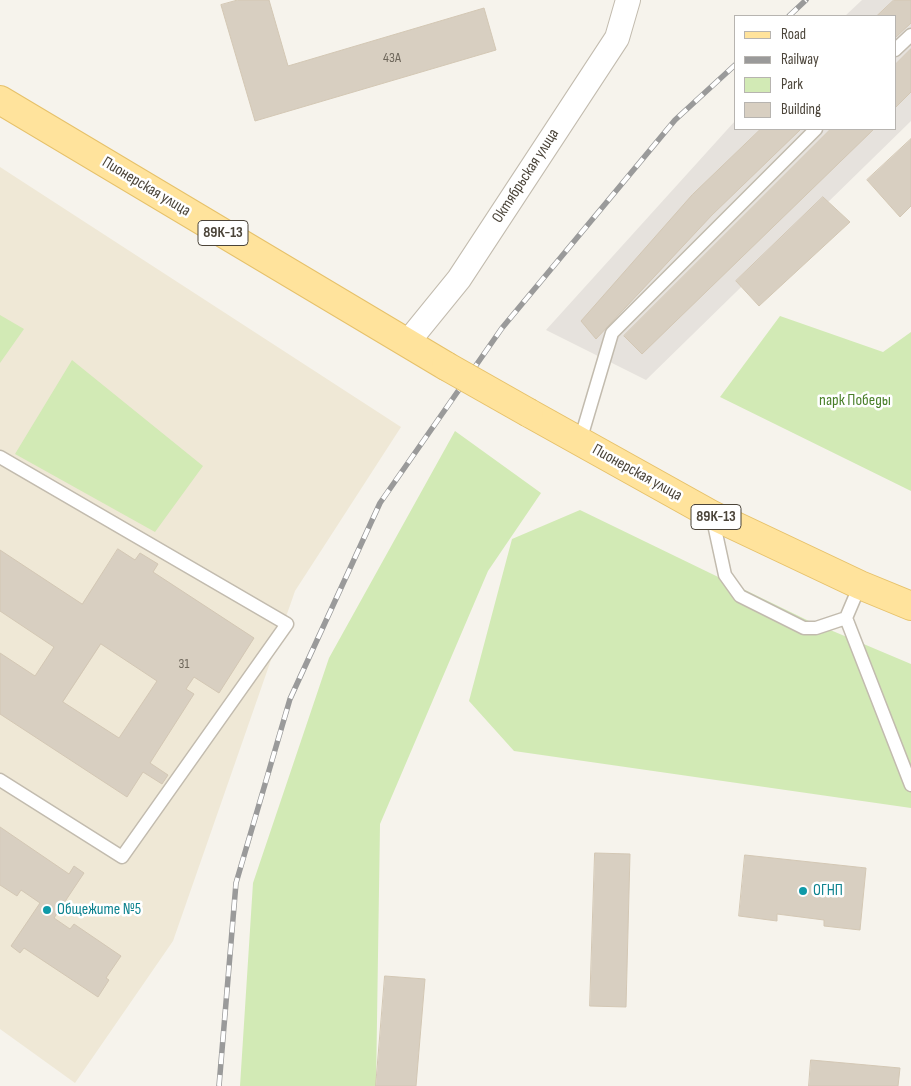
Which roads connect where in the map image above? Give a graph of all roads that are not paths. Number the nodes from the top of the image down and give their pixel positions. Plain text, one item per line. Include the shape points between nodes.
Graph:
1 (628, 0) edge
2 (911, 35) edge
3 (896, 49) edge
4 (0, 100) edge
5 (815, 130) edge
6 (407, 343) junction
7 (580, 441) junction
8 (0, 457) edge
9 (712, 515) junction
10 (860, 585) junction
11 (911, 606) edge
12 (846, 618) junction
13 (0, 780) edge
14 (911, 785) edge

1 - 6 street, Октябрьская улица via 611,46 459,278
2 - 3 lane
4 - 6 main road, Пионерская улица / 89К-13
5 - 7 lane via 612,333
6 - 7 main road, Пионерская улица / 89К-13, bridge
7 - 9 main road, Пионерская улица / 89К-13
8 - 13 lane via 287,624 122,857
9 - 10 main road, Пионерская улица / 89К-13
9 - 12 lane via 725,575 740,596 804,628 816,628
10 - 11 main road, Пионерская улица / 89К-13
10 - 12 lane
12 - 14 lane

